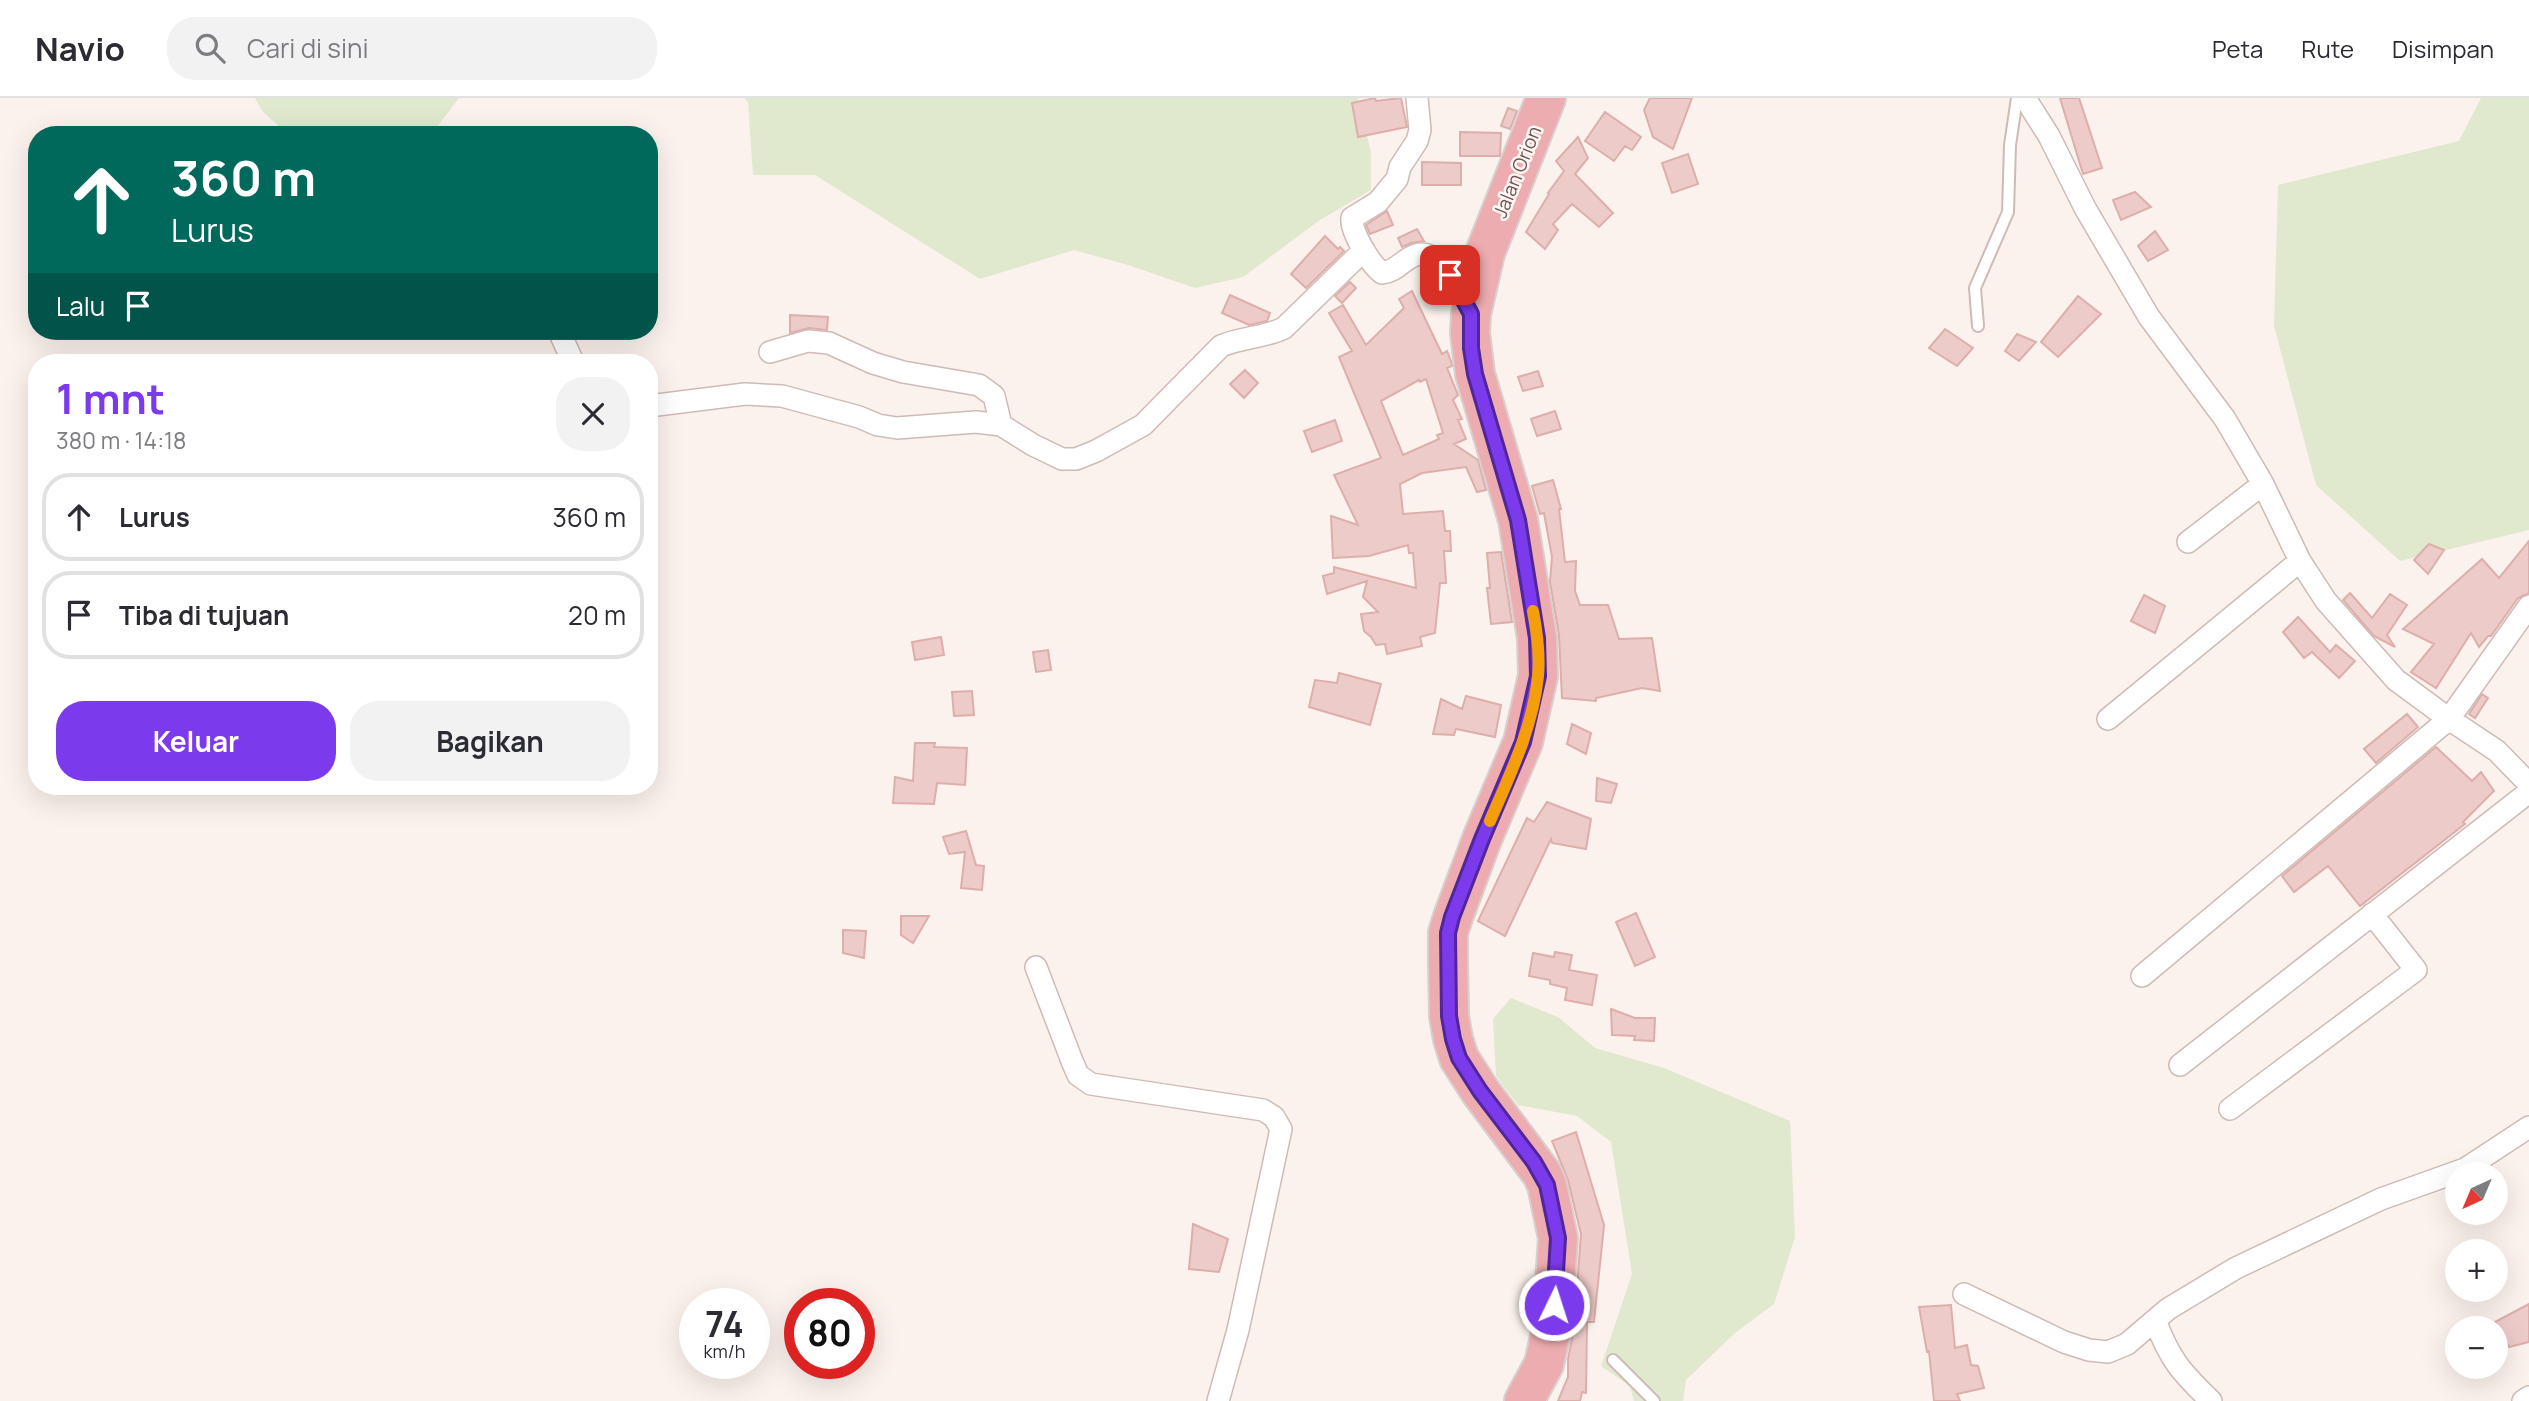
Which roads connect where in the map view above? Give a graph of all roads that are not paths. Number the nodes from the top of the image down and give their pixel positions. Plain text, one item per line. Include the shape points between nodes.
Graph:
1 (1417, 98) edge
2 (1546, 98) edge
3 (2017, 98) edge
4 (2025, 98) edge
5 (1364, 250) junction
6 (1471, 314) junction
7 (1978, 326) dead end
8 (770, 352) dead end
9 (658, 405) edge
10 (1001, 425) junction
11 (2263, 484) junction
12 (2188, 541) dead end
13 (2300, 561) junction
14 (2529, 606) edge
15 (2108, 719) dead end
16 (2449, 719) junction
17 (2529, 784) edge
18 (2529, 792) edge
19 (2372, 914) junction
20 (1035, 967) dead end
21 (2142, 976) dead end
22 (2180, 1065) dead end
23 (2230, 1109) dead end
24 (2529, 1127) edge
25 (1964, 1294) dead end
26 (2155, 1320) junction
27 (1613, 1360) dead end
28 (2529, 1397) edge
29 (1218, 1401) edge
30 (1524, 1401) edge
31 (1654, 1401) edge
32 (2210, 1401) edge
33 (2523, 1401) edge

1 - 5 street via 1417,141 1378,202 1352,218 1350,225
2 - 6 highway, Jalan Orion via 1485,253
3 - 7 lane via 2008,212 1975,288
4 - 11 street via 2149,317 2225,419
5 - 6 street via 1382,273 1417,254 1440,263
5 - 10 street via 1284,328 1221,346 1143,425 1096,452 1062,459
6 - 30 highway, Jalan Orion via 1475,374 1518,520 1537,638 1538,676 1523,742 1452,917 1448,933 1449,1016 1459,1058 1542,1174 1554,1215 1558,1238 1552,1328 1544,1364
8 - 10 street via 808,341 829,343 903,372 979,384 994,396
9 - 10 street via 745,394 782,396 897,428 976,422
11 - 12 street
11 - 13 street
13 - 15 street
13 - 16 street via 2326,601 2396,680
14 - 16 street
16 - 17 street via 2497,751
16 - 21 street
18 - 19 street
19 - 22 street
19 - 23 street via 2416,970
20 - 29 street via 1078,1075 1091,1084 1263,1110 1280,1125 1247,1290
24 - 26 street via 2465,1168 2381,1199 2236,1268
25 - 26 street via 2089,1350 2108,1352 2127,1344
26 - 32 street via 2167,1351
27 - 31 lane
28 - 33 street

